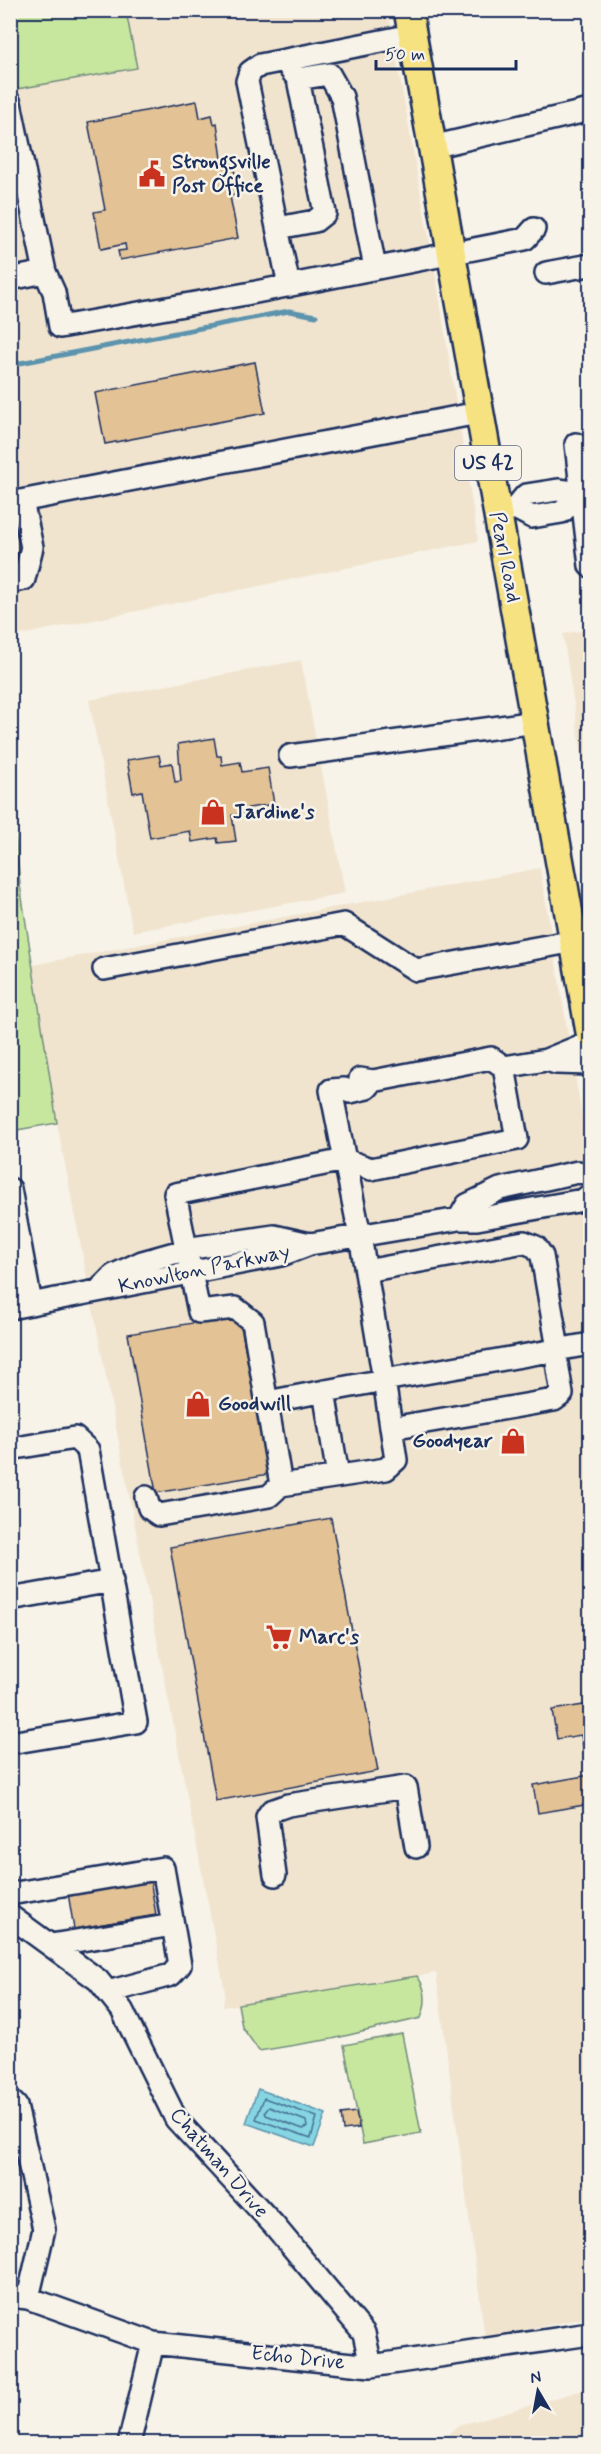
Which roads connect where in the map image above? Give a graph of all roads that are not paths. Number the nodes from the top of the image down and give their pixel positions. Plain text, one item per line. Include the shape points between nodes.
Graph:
1 (410, 23) edge
2 (340, 49) junction
3 (282, 60) junction
4 (329, 74) junction
5 (298, 79) junction
6 (10, 103) edge
7 (591, 110) edge
8 (432, 147) junction
9 (278, 228) junction
10 (534, 229) dead end
11 (451, 252) junction
12 (591, 265) edge
13 (375, 268) junction
14 (45, 272) junction
15 (546, 273) dead end
16 (10, 279) edge
17 (289, 286) junction
18 (478, 412) junction
19 (576, 444) dead end
20 (586, 492) edge
21 (16, 502) edge
22 (506, 510) junction
23 (591, 566) edge
24 (10, 582) edge
25 (536, 722) junction
26 (290, 756) dead end
27 (575, 940) junction
28 (104, 969) dead end
29 (591, 1032) edge
30 (591, 1042) edge
31 (546, 1060) junction
32 (591, 1064) edge
33 (504, 1066) junction
34 (345, 1160) junction
35 (591, 1174) edge
36 (10, 1189) edge
37 (591, 1195) edge
38 (459, 1219) junction
39 (360, 1236) junction
40 (310, 1244) junction
41 (185, 1249) junction
42 (366, 1271) junction
43 (191, 1272) junction
44 (96, 1292) junction
45 (31, 1304) junction
46 (10, 1308) edge
47 (591, 1344) edge
48 (556, 1350) junction
49 (384, 1380) junction
50 (324, 1391) junction
51 (267, 1402) junction
52 (392, 1428) junction
53 (10, 1449) edge
54 (338, 1476) junction
55 (281, 1485) junction
56 (146, 1497) dead end
57 (111, 1581) junction
58 (10, 1599) edge
59 (10, 1743) edge
60 (416, 1847) dead end
61 (275, 1875) dead end
62 (10, 1894) edge
63 (10, 1916) edge
64 (173, 1925) junction
65 (51, 1945) junction
66 (108, 1992) junction
67 (10, 2100) edge
68 (19, 2297) edge
69 (591, 2334) edge
70 (153, 2343) junction
71 (371, 2366) junction
72 (129, 2444) edge

1 - 2 street
1 - 8 main road, Pearl Road / US 42
2 - 3 street
2 - 4 street
3 - 5 street
3 - 9 street via 260,64 250,72 247,81
4 - 5 street
4 - 13 street via 342,97
5 - 9 street via 325,213 315,221
6 - 14 street
7 - 8 street
8 - 11 main road, Pearl Road / US 42
9 - 17 street
10 - 11 street via 525,239
11 - 13 street
11 - 18 main road, Pearl Road / US 42
12 - 15 street
13 - 17 street
14 - 16 street
14 - 17 street via 54,292 60,327
18 - 21 street
18 - 22 main road, Pearl Road / US 42
19 - 20 street
20 - 22 street via 558,490 526,495
20 - 23 street
21 - 24 street via 32,547 24,579
22 - 25 main road, Pearl Road / US 42
25 - 26 street
25 - 27 main road, Pearl Road / US 42
27 - 28 street via 416,970 344,924
27 - 29 main road, Pearl Road / US 42
30 - 31 street
31 - 32 street
31 - 33 street
33 - 34 street via 490,1058 373,1081 367,1088 350,1092 337,1089
33 - 34 street via 517,1139 371,1169
34 - 39 street
34 - 41 street via 175,1194
35 - 38 street via 578,1172 500,1189 467,1205
36 - 45 street
37 - 38 street, Knowlton Parkway via 583,1200
38 - 39 street, Knowlton Parkway
39 - 40 street, Knowlton Parkway
39 - 42 street
40 - 41 street, Knowlton Parkway via 274,1236
40 - 43 street, Knowlton Parkway via 281,1255
41 - 43 street
41 - 44 street, Knowlton Parkway via 114,1275
42 - 48 street via 524,1242 531,1244 542,1256
42 - 49 street
43 - 44 street, Knowlton Parkway
43 - 51 street via 199,1312 235,1308 253,1322
44 - 45 street, Knowlton Parkway
45 - 46 street, Knowlton Parkway
47 - 48 street
48 - 49 street
48 - 52 street via 562,1394 554,1400
49 - 50 street
49 - 52 street
50 - 51 street
50 - 54 street
51 - 55 street
52 - 54 street via 396,1460 386,1469
53 - 57 street via 75,1438 88,1450
54 - 55 street
55 - 56 street via 269,1496 159,1515 149,1508
57 - 58 street
57 - 59 street via 136,1722
60 - 61 street via 406,1787 288,1805 271,1811 267,1817
62 - 64 street via 163,1868
63 - 65 street, Chatman Drive
64 - 65 street
64 - 66 street via 178,1970
65 - 66 street, Chatman Drive
66 - 71 street, Chatman Drive via 122,2010 176,2119 273,2224 364,2333
67 - 68 street via 16,2106 44,2229
68 - 70 street, Echo Drive
69 - 71 street, Echo Drive
70 - 71 street, Echo Drive
70 - 72 street

